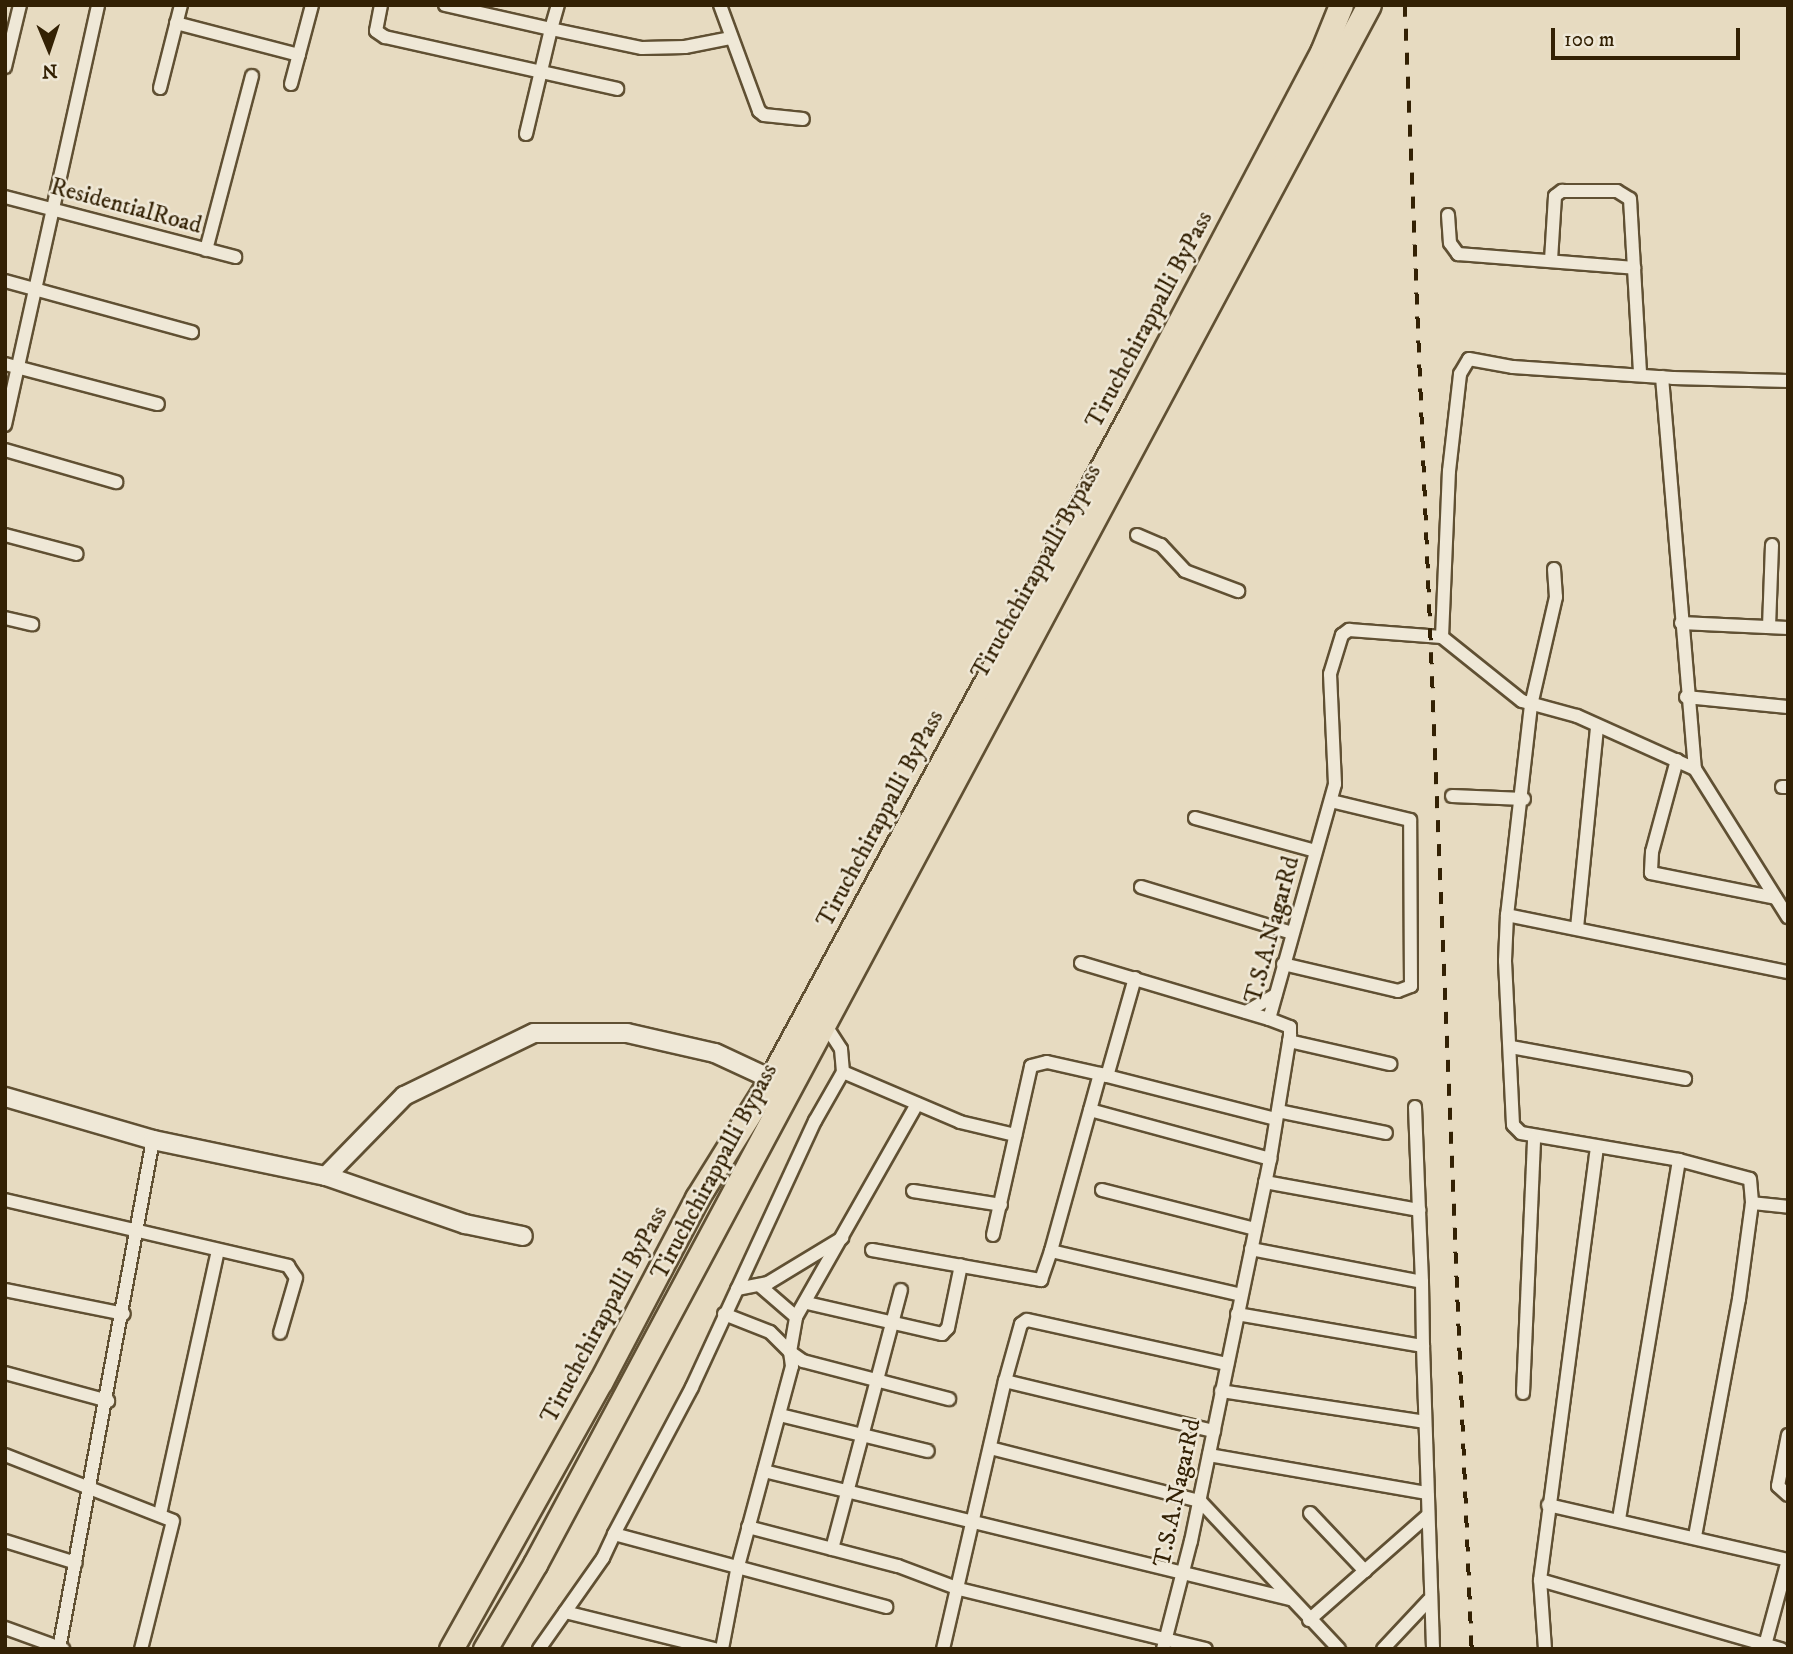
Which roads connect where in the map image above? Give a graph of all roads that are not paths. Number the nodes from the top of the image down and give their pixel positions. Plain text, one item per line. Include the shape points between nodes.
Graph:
1 (20, 5) edge
2 (98, 5) edge
3 (181, 5) edge
4 (312, 5) edge
5 (381, 5) edge
6 (445, 5) edge
7 (558, 5) edge
8 (720, 5) edge
9 (1341, 5) edge
10 (1363, 15) edge
11 (176, 23) junction
12 (551, 29) junction
13 (9, 34) edge
14 (732, 38) junction
15 (299, 55) junction
16 (5, 67) edge
17 (542, 71) junction
18 (252, 76) dead end
19 (291, 84) dead end
20 (160, 88) dead end
21 (617, 89) dead end
22 (803, 119) dead end
23 (526, 134) dead end
24 (5, 197) edge
25 (50, 209) junction
26 (1448, 215) dead end
27 (206, 250) junction
28 (235, 257) dead end
29 (1551, 260) junction
30 (1634, 268) junction
31 (5, 281) edge
32 (34, 288) junction
33 (192, 332) dead end
34 (11, 366) edge
35 (1640, 375) junction
36 (1662, 377) junction
37 (1788, 381) edge
38 (158, 404) dead end
39 (6, 418) edge
40 (5, 450) edge
41 (116, 482) dead end
42 (5, 535) edge
43 (1137, 535) dead end
44 (1772, 545) dead end
45 (77, 554) dead end
46 (1554, 569) dead end
47 (1238, 591) dead end
48 (5, 618) edge
49 (1681, 623) junction
50 (32, 624) dead end
51 (1769, 627) junction
52 (1788, 628) edge
53 (1442, 637) junction
54 (1686, 697) junction
55 (1531, 705) junction
56 (1788, 707) edge
57 (1597, 726) junction
58 (1677, 760) junction
59 (1695, 769) junction
60 (1452, 796) dead end
61 (1524, 799) junction
62 (1331, 801) junction
63 (1195, 818) dead end
64 (1316, 851) junction
65 (1141, 887) dead end
66 (1776, 898) junction
67 (1507, 915) junction
68 (1788, 917) edge
69 (1577, 928) junction
70 (1292, 933) junction
71 (1081, 963) dead end
72 (1283, 964) junction
73 (1788, 972) edge
74 (848, 977) junction
75 (1135, 978) junction
76 (1276, 995) junction
77 (1246, 1012) junction
78 (1269, 1019) junction
79 (824, 1023) junction
80 (1289, 1041) junction
81 (1511, 1047) junction
82 (1390, 1064) dead end
83 (843, 1072) junction
84 (1103, 1075) junction
85 (771, 1079) junction
86 (1685, 1079) dead end
87 (5, 1097) edge
88 (784, 1098) junction
89 (917, 1104) junction
90 (1415, 1107) dead end
91 (1090, 1110) junction
92 (1277, 1115) junction
93 (1386, 1133) dead end
94 (1015, 1135) junction
95 (1534, 1136) junction
96 (153, 1140) junction
97 (1597, 1147) junction
98 (1270, 1159) junction
99 (1679, 1160) junction
100 (326, 1176) junction
101 (1265, 1182) junction
102 (1102, 1190) dead end
103 (913, 1191) dead end
104 (697, 1198) junction
105 (5, 1200) edge
106 (1752, 1203) junction
107 (1001, 1205) junction
108 (1788, 1207) edge
109 (1419, 1210) junction
110 (1255, 1228) junction
111 (138, 1234) junction
112 (993, 1235) dead end
113 (523, 1236) dead end
114 (843, 1237) junction
115 (1251, 1249) junction
116 (218, 1250) junction
117 (872, 1250) dead end
118 (1051, 1251) junction
119 (961, 1265) junction
120 (1422, 1282) junction
121 (759, 1285) junction
122 (737, 1289) junction
123 (5, 1290) edge
124 (901, 1290) dead end
125 (1241, 1295) junction
126 (807, 1303) junction
127 (124, 1314) junction
128 (724, 1314) junction
129 (1237, 1314) junction
130 (796, 1317) junction
131 (892, 1324) junction
132 (280, 1333) dead end
133 (1423, 1346) junction
134 (790, 1352) junction
135 (1227, 1364) junction
136 (5, 1373) edge
137 (874, 1381) junction
138 (1005, 1381) junction
139 (1222, 1391) junction
140 (1523, 1393) dead end
141 (949, 1399) dead end
142 (108, 1401) junction
143 (780, 1415) junction
144 (1425, 1422) junction
145 (1213, 1431) junction
146 (1788, 1435) edge
147 (860, 1436) junction
148 (990, 1448) junction
149 (928, 1451) dead end
150 (5, 1455) edge
151 (1209, 1455) junction
152 (764, 1471) junction
153 (92, 1486) junction
154 (849, 1491) junction
155 (1426, 1493) junction
156 (1788, 1495) edge
157 (1200, 1500) junction
158 (1548, 1505) junction
159 (1310, 1513) dead end
160 (160, 1514) junction
161 (1427, 1516) junction
162 (1619, 1519) junction
163 (970, 1521) junction
164 (748, 1527) junction
165 (614, 1534) junction
166 (1695, 1536) junction
167 (5, 1541) edge
168 (832, 1549) junction
169 (76, 1563) junction
170 (737, 1570) junction
171 (1365, 1571) junction
172 (1183, 1573) junction
173 (1786, 1575) edge
174 (1540, 1580) junction
175 (959, 1589) junction
176 (1290, 1599) junction
177 (1429, 1600) junction
178 (886, 1607) dead end
179 (565, 1612) junction
180 (1309, 1620) junction
181 (5, 1628) edge
182 (1164, 1644) edge
183 (1764, 1646) edge
184 (60, 1648) edge
185 (141, 1649) edge
186 (451, 1649) edge
187 (485, 1649) edge
188 (539, 1649) edge
189 (715, 1649) edge
190 (722, 1649) edge
191 (943, 1649) edge
192 (1206, 1649) edge
193 (1339, 1649) edge
194 (1383, 1649) edge
195 (1433, 1649) edge
196 (1545, 1649) edge
197 (1781, 1649) edge

1 - 13 street
2 - 25 street
3 - 11 street
4 - 15 street
5 - 17 street via 376,25 380,35
6 - 12 street
7 - 12 street
8 - 14 street
9 - 85 highway, Tiruchchirappalli ByPass via 1322,52 1138,401
10 - 74 highway, Tiruchchirappalli Bypass
11 - 15 street
11 - 20 street
12 - 14 street via 642,48 685,47
12 - 17 street
13 - 16 street
14 - 22 street via 759,111 764,116
15 - 19 street
17 - 21 street
17 - 23 street
18 - 27 street
24 - 25 street, ResidentialRoad
25 - 27 street, ResidentialRoad
25 - 32 street
26 - 29 street via 1450,243 1458,254
27 - 28 street, ResidentialRoad
29 - 30 street
29 - 30 street via 1555,196 1562,191 1617,191 1630,199
30 - 35 street
31 - 32 street
32 - 33 street
32 - 34 street
34 - 38 street
34 - 39 street
35 - 36 street
35 - 53 street via 1513,367 1469,359 1460,374 1448,471
36 - 37 street
36 - 49 street
40 - 41 street
42 - 45 street
43 - 47 street via 1161,545 1185,571
44 - 51 street
46 - 55 street via 1556,597
48 - 50 street
49 - 51 street
49 - 54 street
51 - 52 street
53 - 55 street
53 - 62 street, T.S.A.NagarRd via 1349,630 1342,635 1330,674 1335,784
54 - 56 street
54 - 59 street
55 - 57 street
55 - 61 street
57 - 58 street
57 - 69 street
58 - 59 street
58 - 66 street via 1651,852 1651,873
59 - 66 street
60 - 61 street
61 - 67 street
62 - 64 street, T.S.A.NagarRd
62 - 72 street via 1410,820 1410,986 1398,991
63 - 64 street
64 - 70 street, T.S.A.NagarRd
65 - 70 street
66 - 68 street
67 - 69 street
67 - 81 street
69 - 73 street
70 - 72 street, T.S.A.NagarRd
71 - 75 street
72 - 76 street, T.S.A.NagarRd
74 - 79 highway, Tiruchchirappalli Bypass
74 - 85 street, Tiruchchirappalli Bypass via 832,990 788,1073
75 - 77 street
75 - 84 street
76 - 77 street
76 - 78 street, T.S.A.NagarRd
77 - 78 street
78 - 80 street, T.S.A.NagarRd via 1290,1027
79 - 83 street via 841,1049
79 - 88 highway, Tiruchchirappalli Bypass
80 - 82 street
80 - 92 street, T.S.A.NagarRd
81 - 86 street
81 - 95 street via 1513,1125 1516,1131
83 - 89 street
83 - 122 street
84 - 91 street
84 - 92 street
84 - 94 street via 1047,1062 1031,1066
85 - 100 street via 715,1053 627,1033 534,1033 404,1096
85 - 104 highway, Tiruchchirappalli ByPass
87 - 96 street
88 - 104 highway via 766,1103 712,1185
88 - 187 highway, Tiruchchirappalli Bypass
89 - 94 street via 960,1122
89 - 114 street
90 - 109 street
91 - 98 street
91 - 118 street
92 - 93 street
92 - 98 street, T.S.A.NagarRd
94 - 107 street
95 - 97 street
95 - 140 street
96 - 100 street
96 - 111 street
97 - 99 street
97 - 158 street
98 - 101 street, T.S.A.NagarRd
99 - 106 street via 1743,1174 1753,1185
99 - 162 street
100 - 113 street via 465,1224
101 - 109 street
101 - 110 street, T.S.A.NagarRd
102 - 110 street
103 - 107 street
104 - 186 highway, Tiruchchirappalli ByPass
105 - 111 street
106 - 108 street
106 - 166 street
107 - 112 street
109 - 120 street
110 - 115 street, T.S.A.NagarRd
111 - 116 street
111 - 127 street
114 - 121 street
114 - 126 street
115 - 120 street
115 - 125 street, T.S.A.NagarRd
116 - 132 street via 288,1266 294,1272
116 - 160 street
117 - 119 street
118 - 119 street via 1041,1280
118 - 125 street
119 - 131 street via 948,1328 942,1334
120 - 133 street
121 - 122 street
121 - 130 street
122 - 128 street
123 - 127 street
124 - 131 street
125 - 129 street, T.S.A.NagarRd
126 - 130 street
126 - 131 street
127 - 142 street
128 - 134 street via 770,1332
128 - 165 street via 692,1387
129 - 133 street
129 - 135 street, T.S.A.NagarRd
130 - 134 street
131 - 137 street
133 - 144 street
134 - 137 street via 803,1361
134 - 143 street via 792,1366
135 - 138 street via 1027,1320 1021,1324
135 - 139 street, T.S.A.NagarRd
136 - 142 street
137 - 141 street
137 - 147 street
138 - 145 street
138 - 148 street
139 - 144 street
139 - 145 street, T.S.A.NagarRd
142 - 153 street
143 - 147 street
143 - 152 street
144 - 155 street
145 - 151 street, T.S.A.NagarRd
146 - 156 street via 1778,1486
147 - 149 street
147 - 154 street
148 - 157 street
148 - 163 street
150 - 153 street
151 - 155 street
151 - 157 street, T.S.A.NagarRd
152 - 154 street
152 - 164 street
153 - 160 street
153 - 169 street
154 - 163 street
154 - 168 street
155 - 161 street
157 - 172 street, T.S.A.NagarRd
157 - 176 street
158 - 162 street
158 - 174 street
159 - 171 street
160 - 185 street via 174,1526
161 - 171 street
161 - 177 street
162 - 166 street
163 - 172 street
163 - 175 street
164 - 168 street
164 - 170 street
165 - 170 street
165 - 179 street
166 - 173 street via 1788,1560
167 - 169 street
168 - 175 street
169 - 184 street
170 - 178 street
170 - 190 street
171 - 180 street
172 - 176 street
172 - 182 street, T.S.A.NagarRd
173 - 183 street
174 - 183 street
174 - 196 street
175 - 182 street
175 - 191 street
176 - 180 street
177 - 194 street
177 - 195 street
179 - 188 street
179 - 189 street
180 - 193 street
181 - 184 street
182 - 192 street
183 - 197 street

